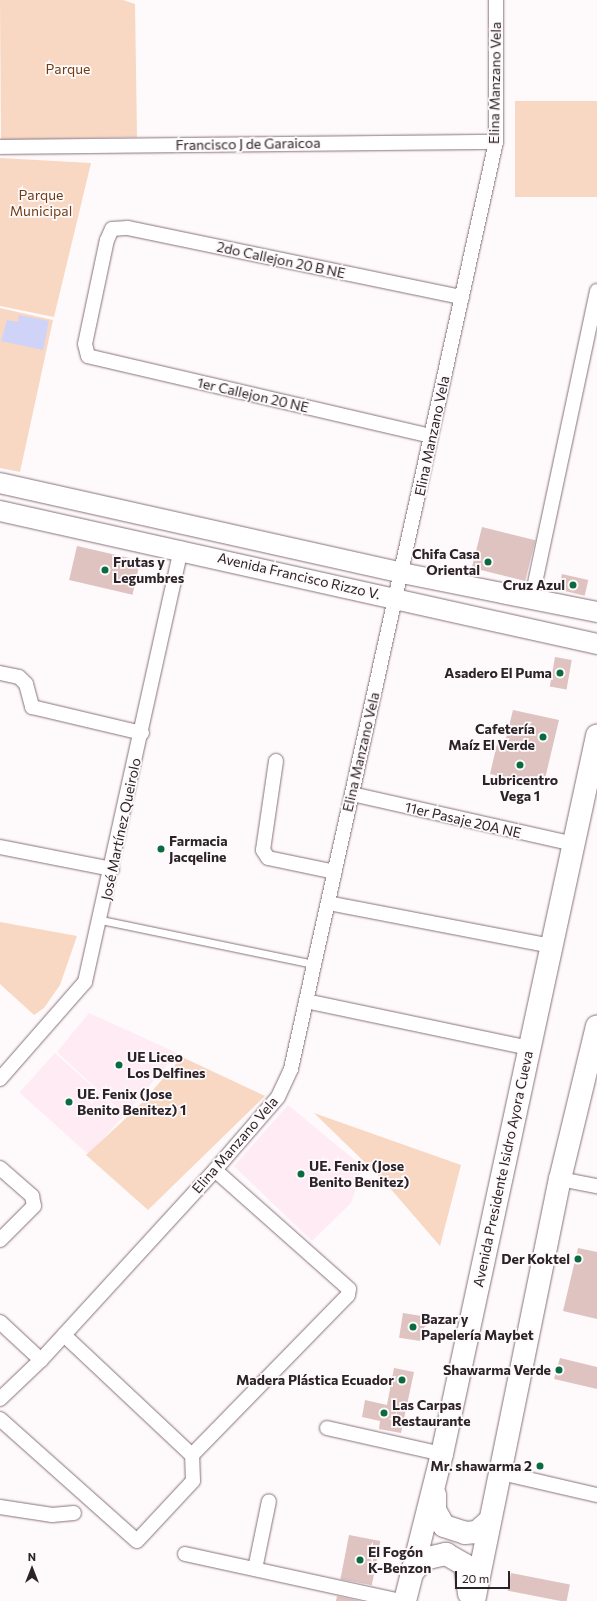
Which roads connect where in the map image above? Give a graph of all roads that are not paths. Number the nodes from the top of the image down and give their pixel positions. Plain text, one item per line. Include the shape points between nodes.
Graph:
1 (496, 0) edge
2 (496, 142) junction
3 (0, 146) edge
4 (597, 291) edge
5 (462, 297) junction
6 (84, 344) joint
7 (431, 436) junction
8 (0, 483) edge
9 (0, 511) edge
10 (181, 550) junction
11 (402, 573) junction
12 (532, 597) junction
13 (396, 598) junction
14 (597, 612) edge
15 (597, 644) edge
16 (0, 673) edge
17 (142, 733) junction
18 (597, 736) edge
19 (276, 761) dead end
20 (352, 794) junction
21 (574, 844) junction
22 (0, 847) edge
23 (112, 869) junction
24 (335, 872) junction
25 (328, 903) junction
26 (101, 920) junction
27 (551, 946) junction
28 (314, 964) junction
29 (306, 1001) junction
30 (597, 1026) edge
31 (529, 1048) junction
32 (0, 1079) edge
33 (0, 1168) edge
34 (215, 1170) junction
35 (560, 1179) junction
36 (597, 1186) edge
37 (0, 1240) edge
38 (0, 1322) edge
39 (64, 1335) junction
40 (41, 1360) junction
41 (0, 1400) edge
42 (0, 1419) edge
43 (327, 1428) dead end
44 (442, 1454) junction
45 (192, 1455) junction
46 (497, 1472) junction
47 (434, 1488) junction
48 (597, 1495) edge
49 (269, 1500) dead end
50 (0, 1507) edge
51 (74, 1513) dead end
52 (488, 1522) junction
53 (185, 1554) dead end
54 (256, 1569) junction
55 (411, 1574) junction
56 (400, 1601) edge
57 (405, 1601) edge
58 (468, 1601) edge
59 (474, 1601) edge

1 - 2 street, Elina Manzano Vela
2 - 3 street, Francisco J de Garaicoa
2 - 5 street, Elina Manzano Vela
4 - 12 street
5 - 6 street, 2do Callejon 20 B NE via 128,228 112,229 107,240
5 - 7 street, Elina Manzano Vela
6 - 7 street, 1er Callejon 20 NE via 85,352 93,359
7 - 11 street, Elina Manzano Vela
8 - 11 main road, Avenida Francisco Rizzo V.
9 - 10 main road, Avenida Francisco Rizzo V.
10 - 13 main road, Avenida Francisco Rizzo V.
10 - 17 street, José Martínez Queirolo
11 - 12 main road, Avenida Francisco Rizzo V.
11 - 13 street, Elina Manzano Vela
12 - 14 main road, Avenida Francisco Rizzo V.
13 - 15 main road, Avenida Francisco Rizzo V.
13 - 20 street, Elina Manzano Vela
16 - 17 street via 18,677 26,684 32,707
17 - 23 street, José Martínez Queirolo
18 - 21 main road, Avenida Presidente Isidro Ayora Cueva
19 - 24 street via 263,850 268,858
20 - 21 street, 11er Pasaje 20A NE
20 - 24 street, Elina Manzano Vela
21 - 27 main road, Avenida Presidente Isidro Ayora Cueva
22 - 23 street
23 - 26 street, José Martínez Queirolo
24 - 25 street, Elina Manzano Vela
25 - 27 street
25 - 28 street, Elina Manzano Vela
26 - 28 lane
26 - 32 street, José Martínez Queirolo via 80,990
27 - 31 main road, Avenida Presidente Isidro Ayora Cueva
28 - 29 street, Elina Manzano Vela
29 - 31 street
29 - 34 street, Elina Manzano Vela via 291,1069 278,1098
30 - 35 main road
31 - 44 main road, Avenida Presidente Isidro Ayora Cueva
33 - 37 street via 32,1196 34,1206
34 - 39 street, Elina Manzano Vela
34 - 45 street via 349,1289 348,1296
35 - 36 street
35 - 46 main road
38 - 40 street
39 - 40 street, Elina Manzano Vela
39 - 45 street
40 - 41 street, Elina Manzano Vela
42 - 45 street via 137,1541 193,1481
43 - 44 street
44 - 47 main road, Avenida Presidente Isidro Ayora Cueva
46 - 48 street
46 - 52 main road
47 - 52 main road via 435,1510 444,1526 465,1534 476,1532
47 - 55 main road, Avenida Presidente Isidro Ayora Cueva
49 - 54 street
50 - 51 street via 52,1516
52 - 59 main road
53 - 54 street
54 - 56 street
55 - 57 main road, Avenida Presidente Isidro Ayora Cueva
55 - 58 main road via 424,1559 434,1554 458,1559 465,1565 469,1578

